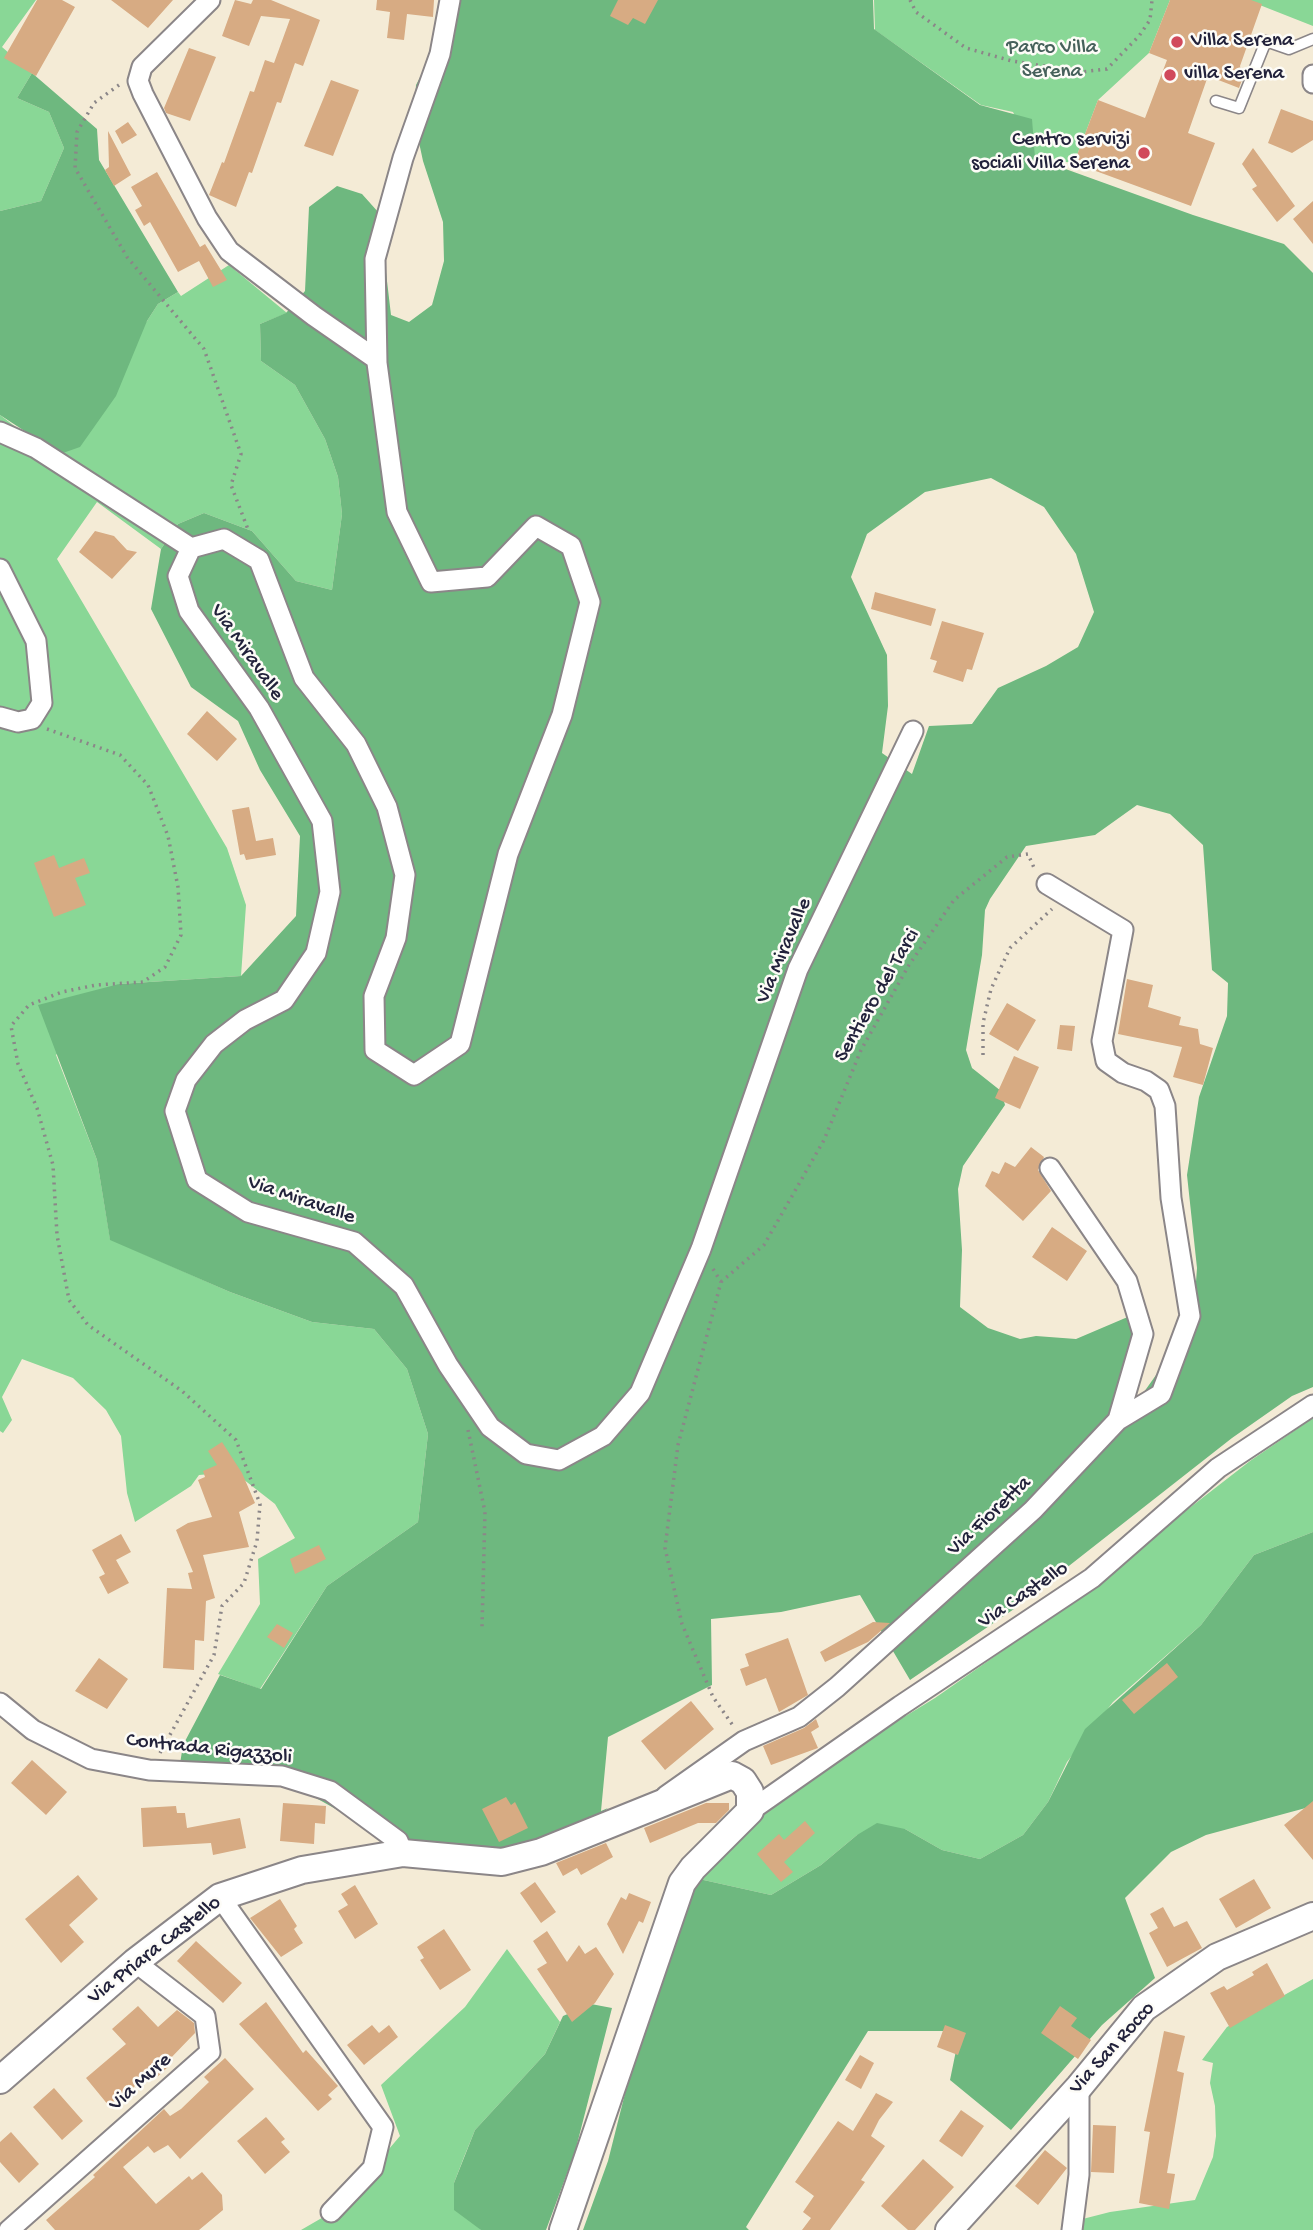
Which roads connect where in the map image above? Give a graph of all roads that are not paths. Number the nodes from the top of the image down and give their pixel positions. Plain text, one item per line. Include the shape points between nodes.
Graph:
1 (210, 0) edge
2 (450, 0) edge
3 (1313, 38) edge
4 (1313, 75) edge
5 (1313, 83) edge
6 (1216, 101) dead end
7 (376, 359) junction
8 (0, 432) edge
9 (191, 548) junction
10 (0, 569) edge
11 (0, 717) edge
12 (913, 731) dead end
13 (1047, 884) road end
14 (1050, 1168) dead end
15 (1313, 1405) edge
16 (1118, 1420) junction
17 (0, 1703) edge
18 (659, 1803) junction
19 (750, 1811) junction
20 (403, 1853) junction
21 (220, 1897) junction
22 (1313, 1916) edge
23 (135, 1962) junction
24 (0, 2080) edge
25 (1079, 2087) junction
26 (331, 2211) dead end
27 (9, 2230) edge
28 (563, 2230) edge
29 (949, 2230) edge
30 (1072, 2230) edge

1 - 7 street via 143,66 138,82 143,94 229,251
2 - 7 street via 440,54 403,158 375,259
3 - 6 lane via 1289,49 1266,41 1240,108
4 - 5 street
7 - 9 street via 397,512 430,582 487,577 536,526 571,546 590,602 562,715 508,854 460,1044 414,1075 375,1050 374,996 396,938 405,875 387,807 356,744 304,678 259,560 224,538
8 - 9 street via 36,448
9 - 12 street, Via Miravalle via 178,576 190,611 259,708 322,821 330,892 316,953 284,1000 245,1020 214,1044 186,1080 175,1111 197,1180 248,1212 354,1242 404,1286 490,1427 526,1454 559,1460 603,1436 640,1393 701,1249 798,969
10 - 11 street via 36,641 42,702 32,719 18,722
13 - 16 street via 1123,930 1102,1041 1106,1061 1159,1090 1165,1106 1171,1198 1190,1316 1161,1394
14 - 16 street, Via Fioretta via 1127,1281 1143,1334
15 - 19 street, Via Castello via 1218,1468 1092,1578
16 - 18 street, Via Fioretta via 1033,1510 837,1687 799,1717 744,1741
17 - 20 street, Contrada Rigazzoli via 33,1730 91,1759 149,1770 282,1776 330,1791 398,1841
18 - 19 street, Via Priara Castello via 732,1775 750,1792
18 - 20 street, Via Priara Castello via 541,1852 502,1862
19 - 28 street via 693,1868 676,1898
20 - 21 street, Via Priara Castello via 302,1870
21 - 23 street, Via Priara Castello
21 - 26 street via 383,2127 373,2168
22 - 25 street, Via San Rocco via 1217,1957 1144,2008
23 - 24 street, Via Priara Castello
23 - 27 street, Via Mure via 205,2016 210,2052
25 - 29 street, Via San Rocco
25 - 30 street via 1079,2175

